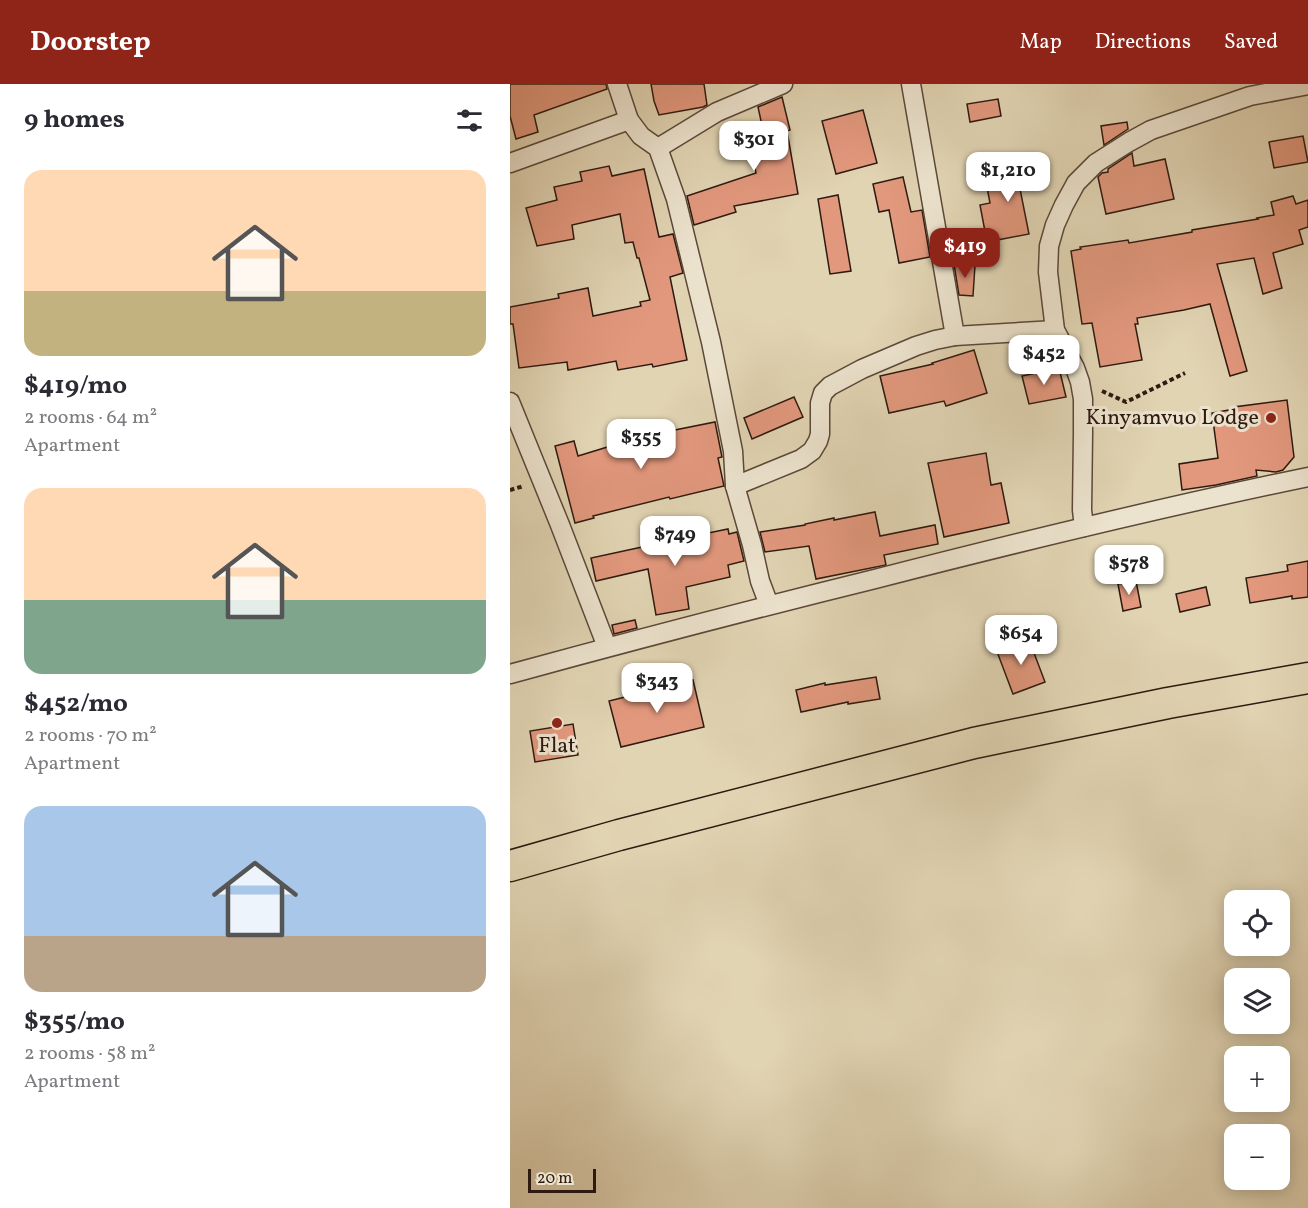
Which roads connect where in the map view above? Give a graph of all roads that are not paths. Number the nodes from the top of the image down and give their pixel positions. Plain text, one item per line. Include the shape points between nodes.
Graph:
1 (617, 84) edge
2 (783, 84) edge
3 (911, 84) edge
4 (1308, 85) edge
5 (629, 120) junction
6 (658, 148) junction
7 (510, 163) edge
8 (1055, 330) junction
9 (955, 336) junction
10 (510, 402) edge
11 (1308, 477) edge
12 (735, 486) junction
13 (1084, 527) junction
14 (770, 605) junction
15 (607, 647) junction
16 (510, 674) edge
17 (1308, 678) edge
18 (510, 866) edge

1 - 5 street
2 - 6 street via 717,112
3 - 9 street
4 - 8 street via 1250,96 1151,130 1087,171 1064,205 1049,246
5 - 6 street via 641,136
5 - 7 street
6 - 12 street via 676,199 711,342 733,452
8 - 9 street
8 - 13 street via 1080,382
9 - 12 street via 916,346 830,386 820,403 820,434 812,451
10 - 15 street
11 - 13 street
12 - 14 street
13 - 14 street
14 - 15 street
15 - 16 street
17 - 18 highway via 974,743

